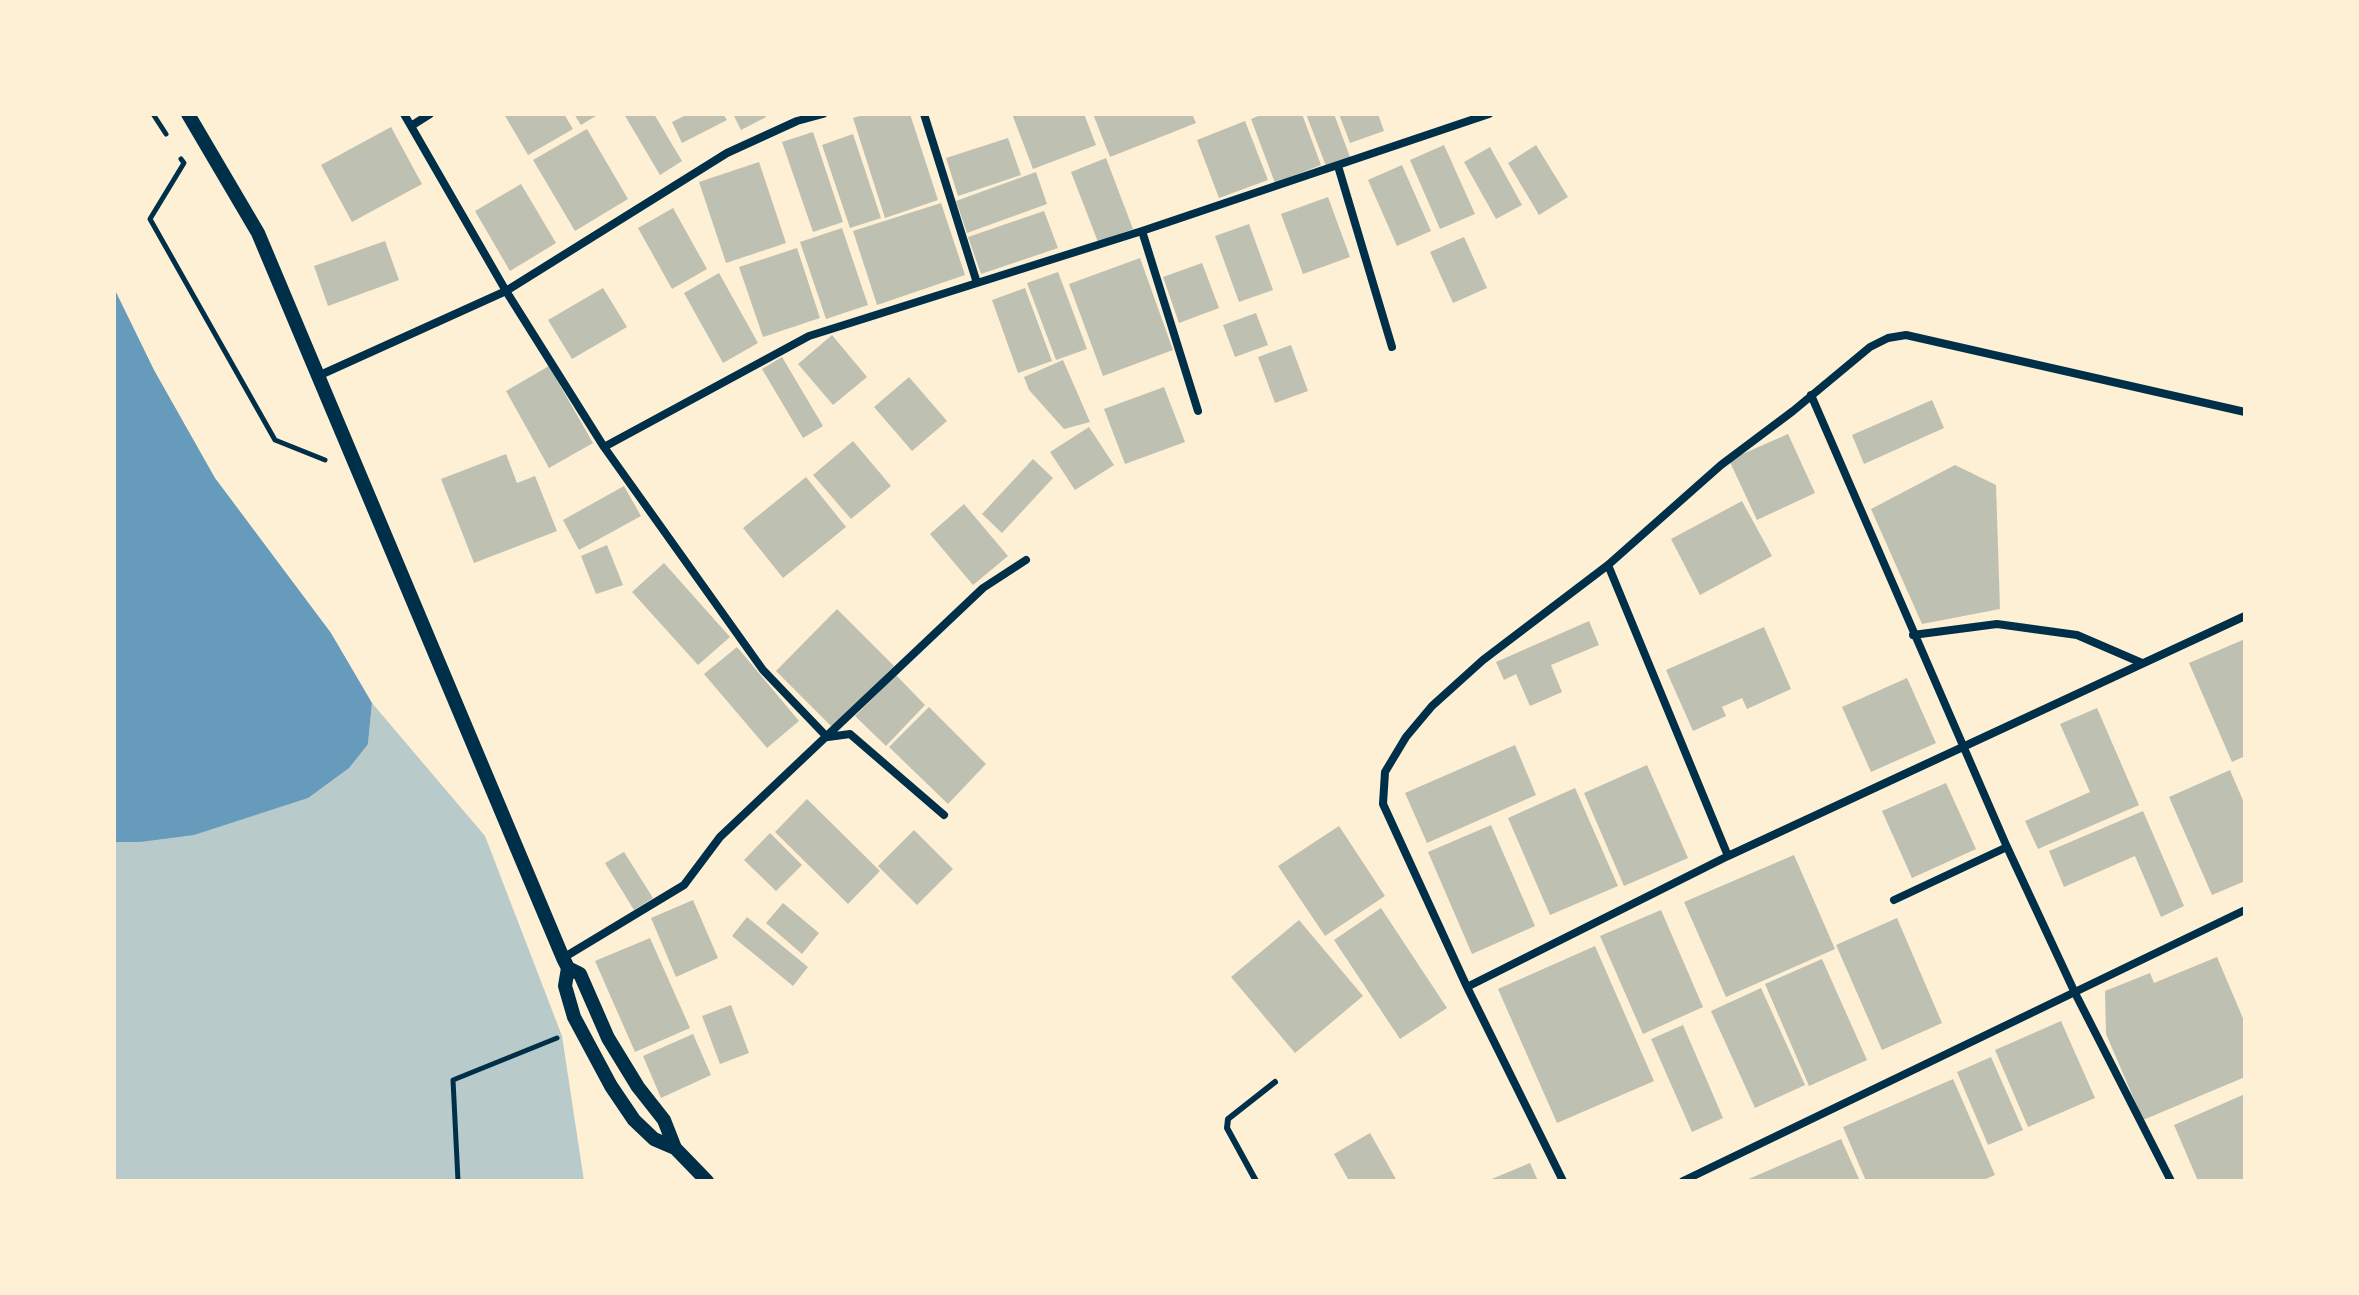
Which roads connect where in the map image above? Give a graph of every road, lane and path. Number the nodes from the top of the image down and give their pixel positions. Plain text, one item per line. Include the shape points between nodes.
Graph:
1 (153, 114) edge
2 (188, 114) edge
3 (404, 114) edge
4 (430, 114) edge
5 (823, 114) edge
6 (924, 114) edge
7 (1489, 114) edge
8 (411, 126) junction
9 (169, 139) dead end
10 (176, 151) dead end
11 (1338, 166) junction
12 (1142, 231) junction
13 (977, 283) junction
14 (506, 291) junction
15 (1392, 347) dead end
16 (318, 376) junction
17 (1811, 395) junction
18 (1198, 411) dead end
19 (2245, 412) edge
20 (604, 447) junction
21 (331, 462) dead end
22 (1026, 560) dead end
23 (1608, 565) junction
24 (2245, 616) edge
25 (1913, 635) junction
26 (2142, 663) junction
27 (827, 737) junction
28 (1961, 746) junction
29 (944, 815) dead end
30 (2007, 847) junction
31 (1728, 856) junction
32 (1894, 900) dead end
33 (2245, 910) edge
34 (566, 963) junction
35 (1467, 987) junction
36 (2075, 993) junction
37 (562, 1036) dead end
38 (1275, 1082) dead end
39 (675, 1148) junction
40 (458, 1181) edge
41 (707, 1181) edge
42 (1256, 1181) edge
43 (1563, 1181) edge
44 (1683, 1181) edge
45 (2171, 1181) edge

1 - 9 path
2 - 16 street via 258,233
3 - 8 street
4 - 8 street
5 - 14 street via 727,153
6 - 13 street
7 - 11 street
8 - 14 street
10 - 21 path via 184,163 150,219 275,440
11 - 12 street
11 - 15 street
12 - 13 street
12 - 18 street
13 - 20 street via 809,336
14 - 16 street
14 - 20 street
16 - 34 street
17 - 19 street via 1870,347 1906,335
17 - 23 street via 1721,465
17 - 25 street
20 - 27 street via 763,670
22 - 27 street via 983,588
23 - 31 street
23 - 35 street via 1483,660 1432,706 1385,772 1383,804
24 - 26 street
25 - 26 street via 1997,624 2077,635
25 - 28 street
26 - 28 street
27 - 29 street via 850,734
27 - 34 street via 720,837 684,885
28 - 30 street
28 - 31 street
30 - 32 street
30 - 36 street
31 - 35 street
33 - 36 street
34 - 39 street via 580,974 608,1038 664,1120
34 - 39 street via 565,986 574,1017 611,1086 634,1120 654,1139
35 - 43 street
36 - 44 street
36 - 45 street
37 - 40 path via 453,1080
38 - 42 lane via 1228,1119 1227,1128
39 - 41 street

